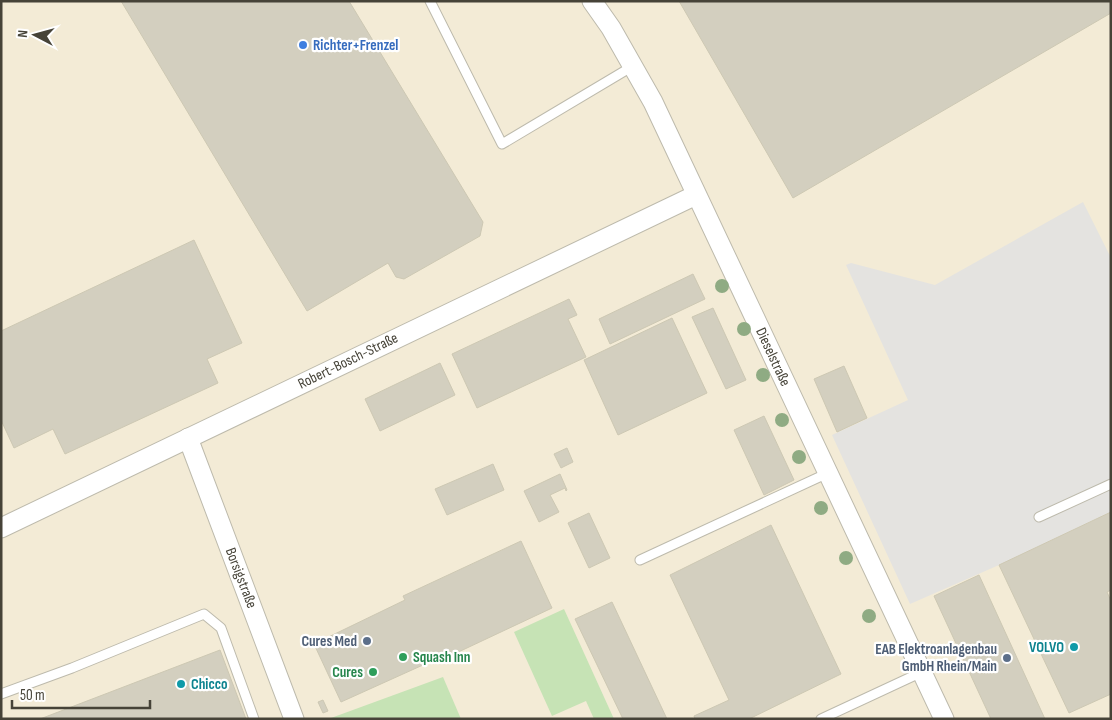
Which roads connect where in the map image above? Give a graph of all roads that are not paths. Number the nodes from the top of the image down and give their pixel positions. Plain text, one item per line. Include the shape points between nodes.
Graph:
1 (430, 1) edge
2 (592, 1) edge
3 (633, 66) junction
4 (696, 194) junction
5 (188, 438) junction
6 (828, 474) junction
7 (1111, 484) edge
8 (1039, 517) dead end
9 (1, 528) edge
10 (640, 560) dead end
11 (922, 672) junction
12 (1, 694) edge
13 (254, 719) edge
14 (294, 719) edge
15 (821, 719) edge
16 (944, 719) edge

1 - 3 lane via 502,144
2 - 3 street, Dieselstraße
3 - 4 street, Dieselstraße
4 - 5 street, Robert-Bosch-Straße
4 - 6 street, Dieselstraße
5 - 9 street, Robert-Bosch-Straße
5 - 14 street, Borsigstraße
6 - 10 lane
6 - 11 street, Dieselstraße
7 - 8 lane
11 - 15 lane
11 - 16 street, Dieselstraße
12 - 13 lane via 204,614 221,628

